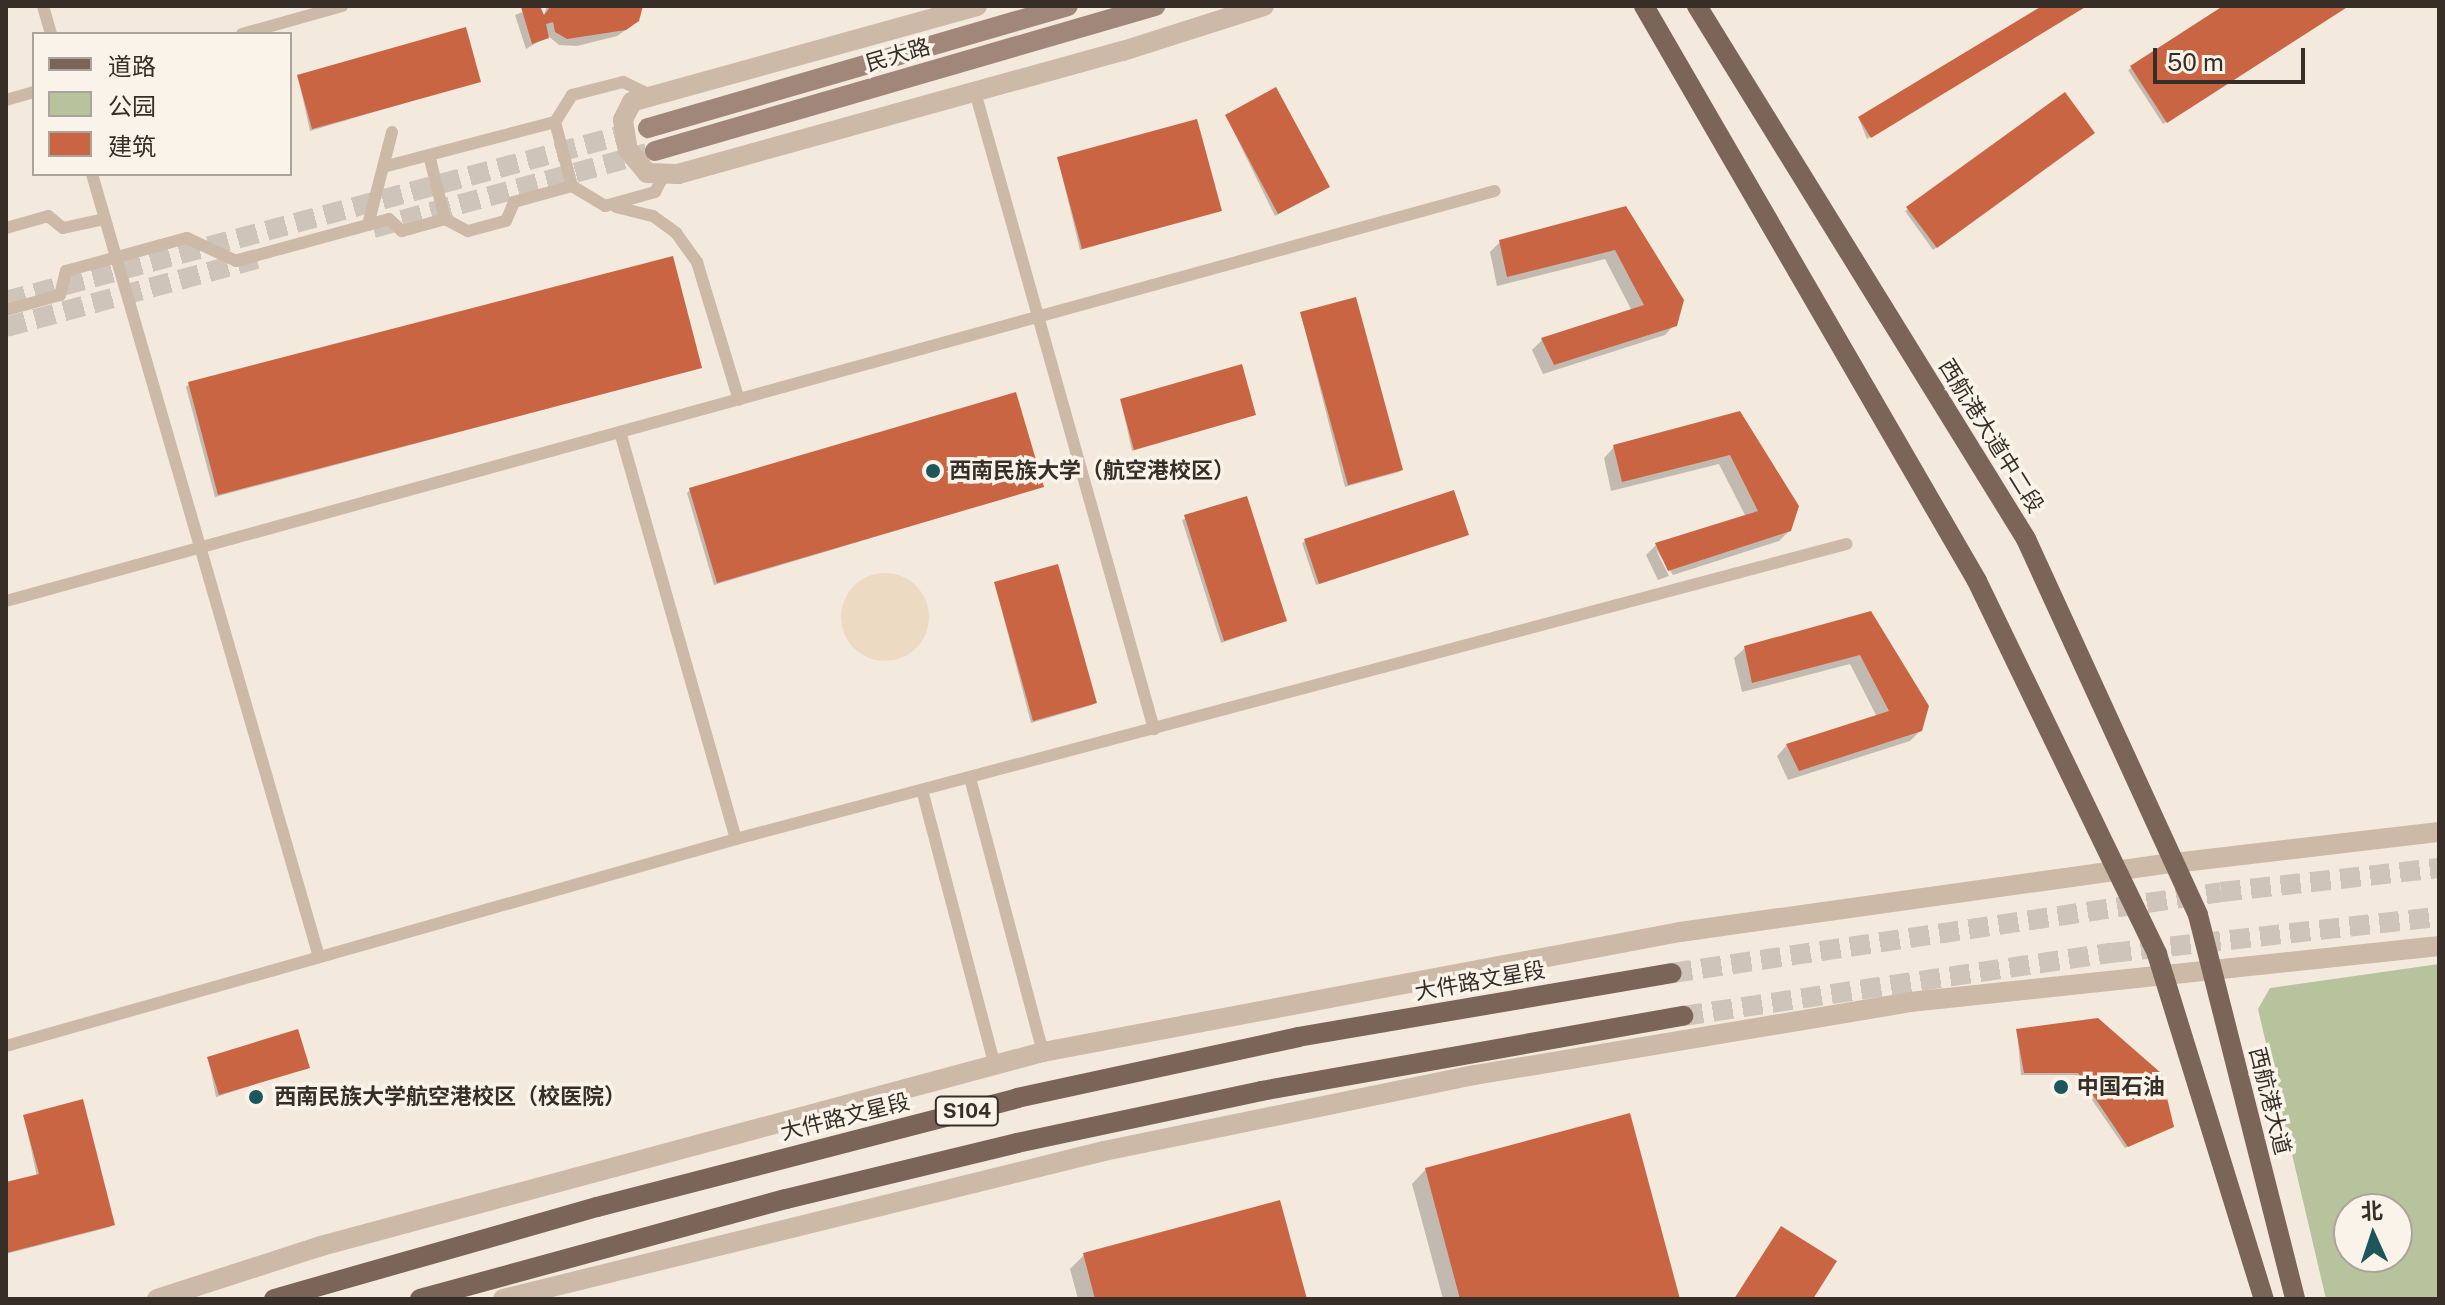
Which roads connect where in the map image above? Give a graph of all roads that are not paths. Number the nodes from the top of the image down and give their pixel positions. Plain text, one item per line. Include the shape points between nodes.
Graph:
1 (43, 6) edge
2 (342, 6) edge
3 (1068, 6) edge
4 (1155, 6) edge
5 (1264, 6) edge
6 (1644, 6) edge
7 (1697, 6) edge
8 (969, 7) edge
9 (50, 32) edge
10 (249, 32) edge
11 (975, 92) junction
12 (32, 93) edge
13 (650, 95) junction
14 (6, 100) edge
15 (555, 122) junction
16 (648, 128) tunnel mouth
17 (392, 132) dead end
18 (655, 151) tunnel mouth
19 (429, 155) junction
20 (383, 167) junction
21 (664, 175) junction
22 (93, 176) edge
23 (572, 186) junction
24 (1495, 191) dead end
25 (605, 206) junction
26 (105, 219) junction
27 (445, 219) junction
28 (368, 225) junction
29 (6, 228) edge
30 (116, 257) junction
31 (6, 310) edge
32 (1039, 317) junction
33 (739, 400) junction
34 (620, 432) junction
35 (1846, 544) dead end
36 (200, 548) junction
37 (6, 601) edge
38 (1154, 729) junction
39 (970, 778) junction
40 (922, 790) junction
41 (2439, 832) edge
42 (736, 839) junction
43 (2174, 863) junction
44 (2117, 871) junction
45 (2198, 915) joint
46 (2439, 946) edge
47 (319, 957) junction
48 (2211, 968) junction
49 (2163, 972) junction
50 (1672, 973) tunnel mouth
51 (1683, 1016) tunnel mouth
52 (6, 1046) edge
53 (1043, 1052) junction
54 (994, 1063) junction
55 (157, 1299) edge
56 (274, 1299) edge
57 (420, 1299) edge
58 (503, 1299) edge
59 (2264, 1299) edge
60 (2295, 1299) edge

1 - 9 lane
2 - 10 lane
3 - 16 main road, 民大路
4 - 18 main road, 民大路
5 - 11 street
6 - 44 main road via 1977,581
7 - 43 main road, 西航港大道中二段 via 2026,539
8 - 13 street
11 - 21 street
11 - 32 lane
12 - 14 lane
13 - 15 lane via 623,82 572,95
13 - 21 street via 625,111 624,140 637,165 647,173
15 - 19 lane
15 - 23 lane
17 - 20 lane
19 - 20 lane
19 - 27 lane
20 - 28 lane
21 - 25 lane via 655,192
22 - 26 lane
23 - 25 lane
23 - 27 lane via 514,202 506,221 468,231
24 - 32 lane
25 - 33 lane via 653,216 676,233 697,262
26 - 29 lane via 63,228 48,216
26 - 30 lane
27 - 28 lane via 402,231 389,219
28 - 30 lane via 236,261 187,238
30 - 31 lane via 66,271 60,295
30 - 36 lane
32 - 33 lane
32 - 38 lane
33 - 34 lane
34 - 36 lane
34 - 42 lane
35 - 38 lane
36 - 37 lane
36 - 47 lane
38 - 39 lane
39 - 40 lane
39 - 53 lane
40 - 42 lane
40 - 54 lane
41 - 43 street
42 - 47 lane
43 - 44 street
43 - 45 main road, 西航港大道中二段
44 - 49 main road
44 - 53 street via 1680,932
45 - 48 main road, 西航港大道
46 - 48 street
47 - 52 lane
48 - 49 street
48 - 60 main road, 西航港大道
49 - 58 street via 1910,1002 1475,1075 1104,1151
49 - 59 main road
50 - 56 main road, 大件路文星段 / S104 via 1298,1037 1017,1098 597,1207
51 - 57 main road, S104 via 1261,1091 1017,1143 786,1199
53 - 54 street
54 - 55 street via 573,1182 321,1246

